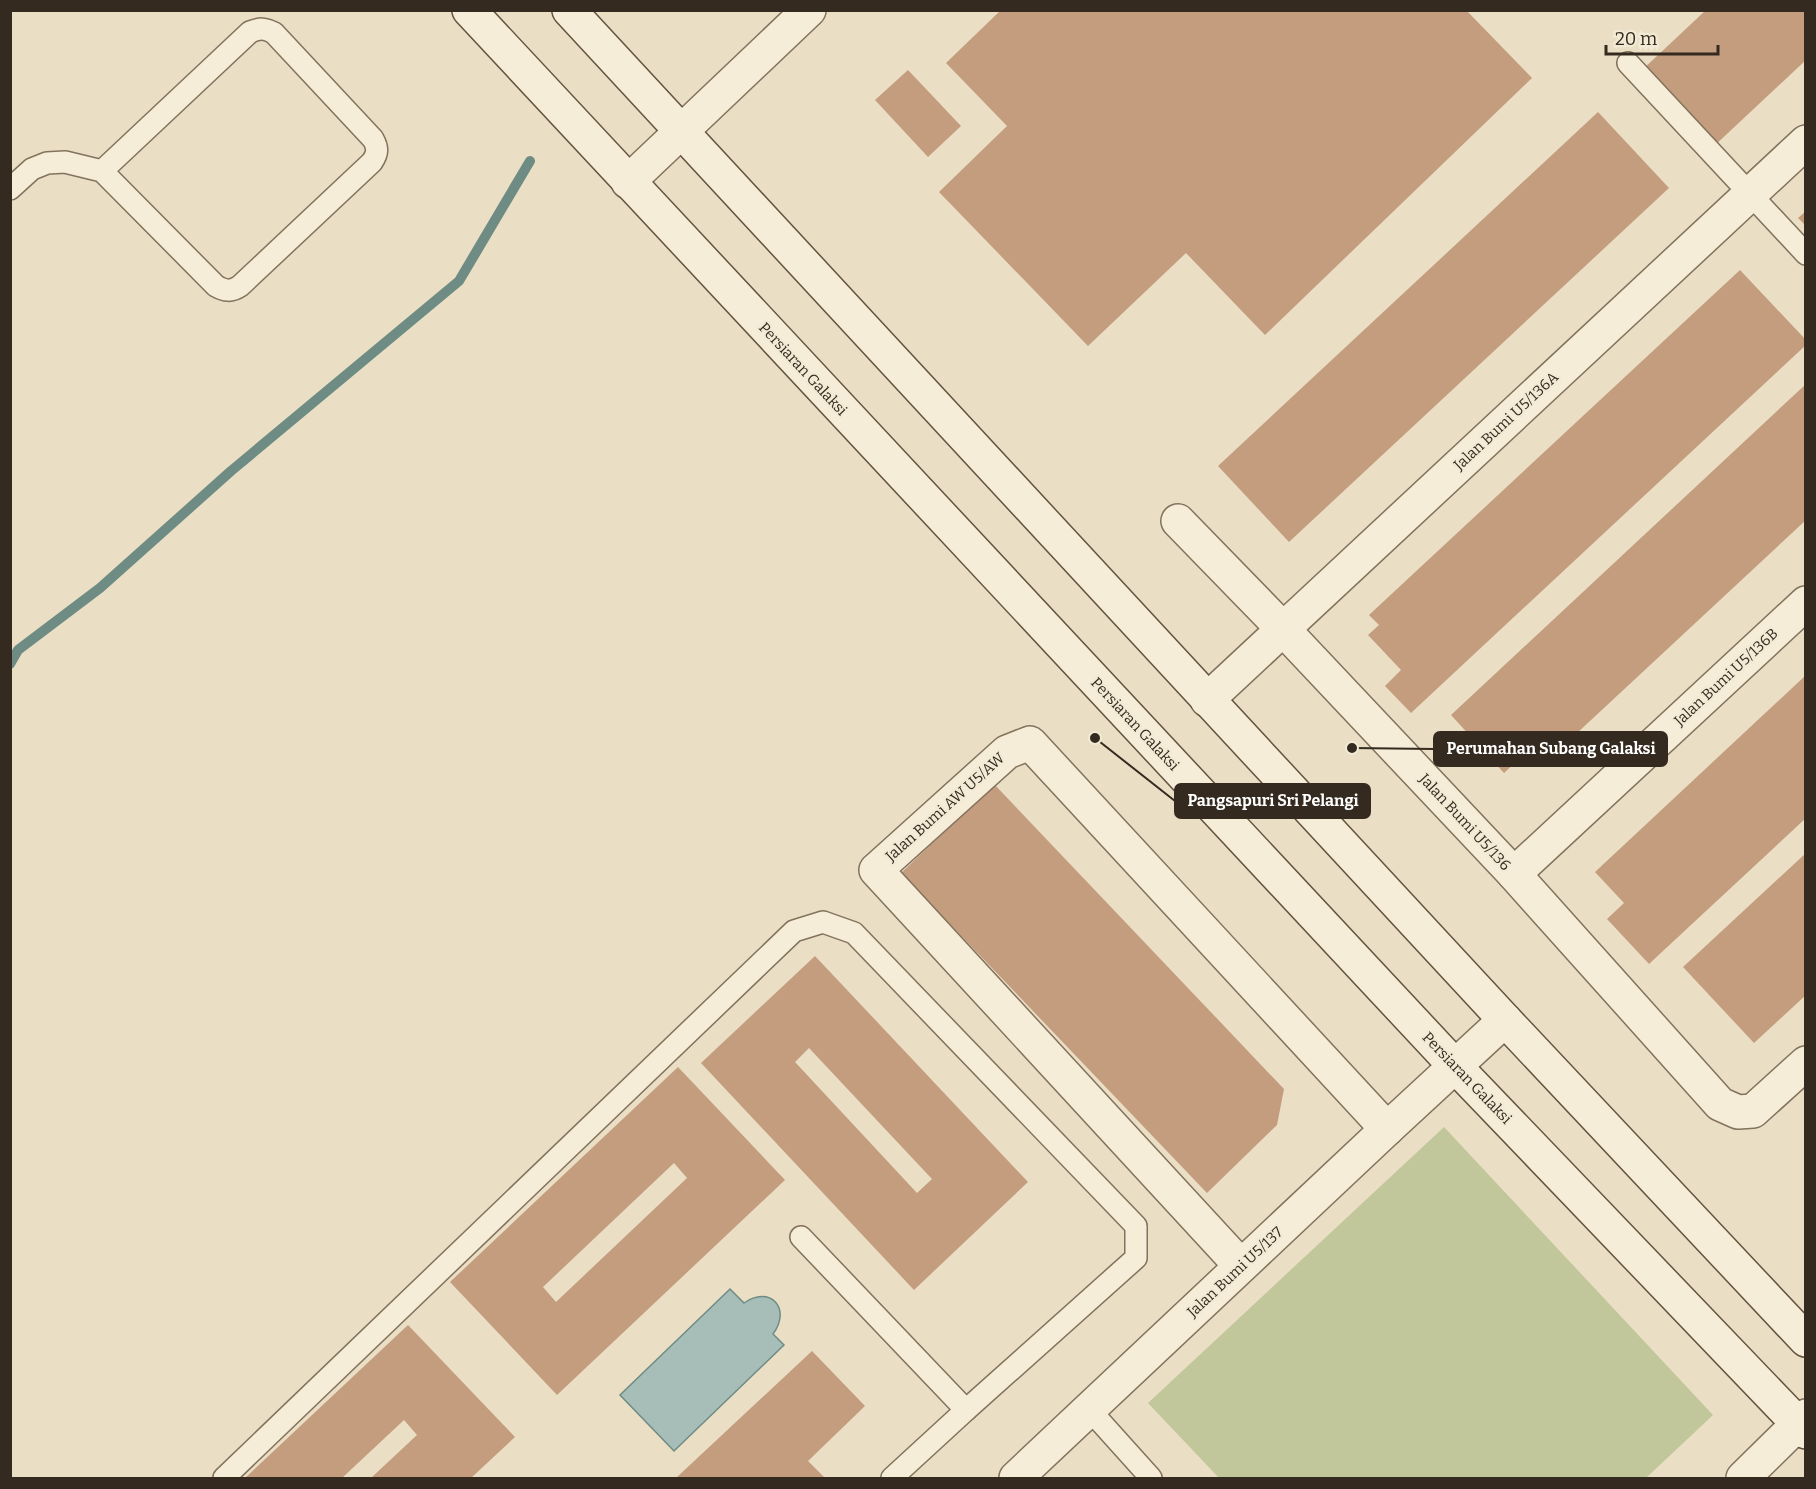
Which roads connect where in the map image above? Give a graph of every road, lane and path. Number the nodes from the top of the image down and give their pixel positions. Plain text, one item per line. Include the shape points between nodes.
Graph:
1 (469, 10) edge
2 (569, 10) edge
3 (809, 10) edge
4 (1628, 63) dead end
5 (682, 132) junction
6 (1806, 142) edge
7 (102, 171) junction
8 (628, 182) junction
9 (10, 189) edge
10 (1750, 194) junction
11 (1806, 254) edge
12 (1178, 521) dead end
13 (1806, 603) edge
14 (1283, 629) junction
15 (1207, 700) junction
16 (1514, 874) junction
17 (1505, 1020) junction
18 (1806, 1063) edge
19 (1455, 1066) junction
20 (1387, 1129) junction
21 (801, 1238) dead end
22 (1241, 1266) junction
23 (1806, 1340) edge
24 (1089, 1409) junction
25 (966, 1410) junction
26 (1803, 1424) edge
27 (1147, 1477) edge
28 (224, 1479) edge
29 (892, 1479) edge
30 (1016, 1479) edge
31 (1743, 1479) edge

1 - 8 street, Persiaran Galaksi
2 - 5 street
3 - 5 street
4 - 10 lane
5 - 8 street
5 - 15 street
6 - 10 street, Jalan Bumi U5/136A
7 - 7 lane via 258,29 274,33 377,146 372,162 232,291 216,286
7 - 9 lane via 65,162 47,163
8 - 19 street, Persiaran Galaksi
10 - 11 lane
10 - 14 street, Jalan Bumi U5/136A
12 - 14 street, Jalan Bumi U5/136
13 - 16 street, Jalan Bumi U5/136B
14 - 15 street, Jalan Bumi U5/136A
14 - 16 street, Jalan Bumi U5/136
15 - 17 street
16 - 18 street, Jalan Bumi U5/136 via 1720,1104 1738,1112 1753,1111
17 - 19 street, Jalan Bumi U5/137
17 - 23 street
19 - 20 street, Jalan Bumi U5/137
19 - 26 street, Persiaran Galaksi
20 - 22 street, Jalan Bumi U5/137
20 - 22 street, Jalan Bumi AW U5/AW via 1030,743 1007,752 876,870
21 - 25 lane
22 - 24 street, Jalan Bumi U5/137
24 - 27 lane
24 - 30 street, Jalan Bumi U5/137
25 - 28 lane via 1136,1258 1136,1226 854,933 823,922 794,931
25 - 29 lane
26 - 31 street

